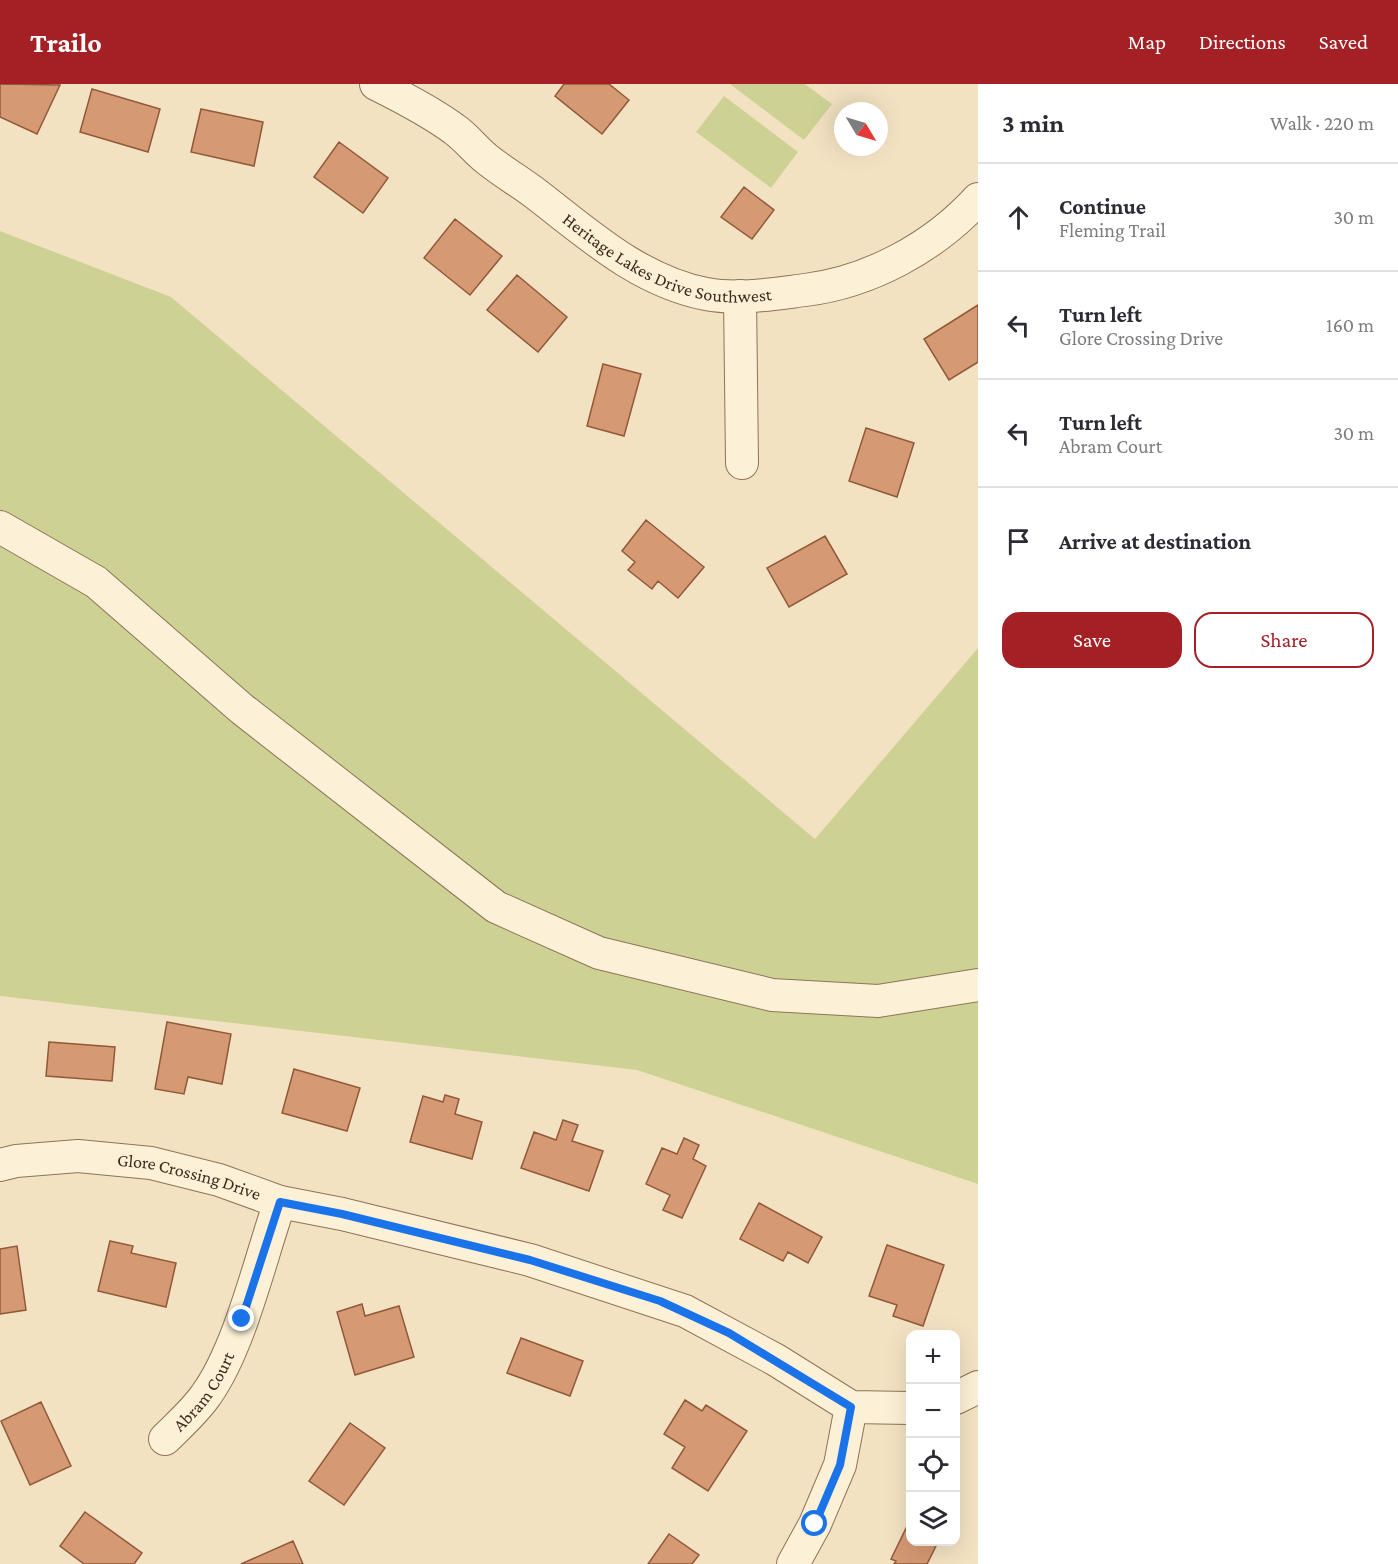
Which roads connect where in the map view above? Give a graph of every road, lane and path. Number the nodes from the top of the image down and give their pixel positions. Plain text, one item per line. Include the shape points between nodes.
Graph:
1 (376, 84) edge
2 (978, 199) edge
3 (740, 296) junction
4 (742, 463) dead end
5 (0, 527) edge
6 (978, 986) edge
7 (0, 1165) edge
8 (280, 1202) junction
9 (978, 1387) edge
10 (960, 1396) edge
11 (851, 1407) junction
12 (906, 1408) edge
13 (165, 1439) dead end
14 (793, 1564) edge

1 - 3 street, Heritage Lakes Drive Southwest via 455,130 487,159 606,248 645,272 708,294
2 - 3 street, Heritage Lakes Drive Southwest via 961,218 912,253 875,272 829,287
3 - 4 street
5 - 6 street via 96,582 242,709 496,907 599,953 772,995 878,1001
7 - 8 street, Glore Crossing Drive via 78,1156 123,1159 219,1180
8 - 11 street, Glore Crossing Drive via 530,1260 660,1301 738,1338
8 - 13 street, Abram Court via 225,1360 206,1395
9 - 10 street
11 - 12 street, Glore Crossing Drive
11 - 14 street via 840,1465

